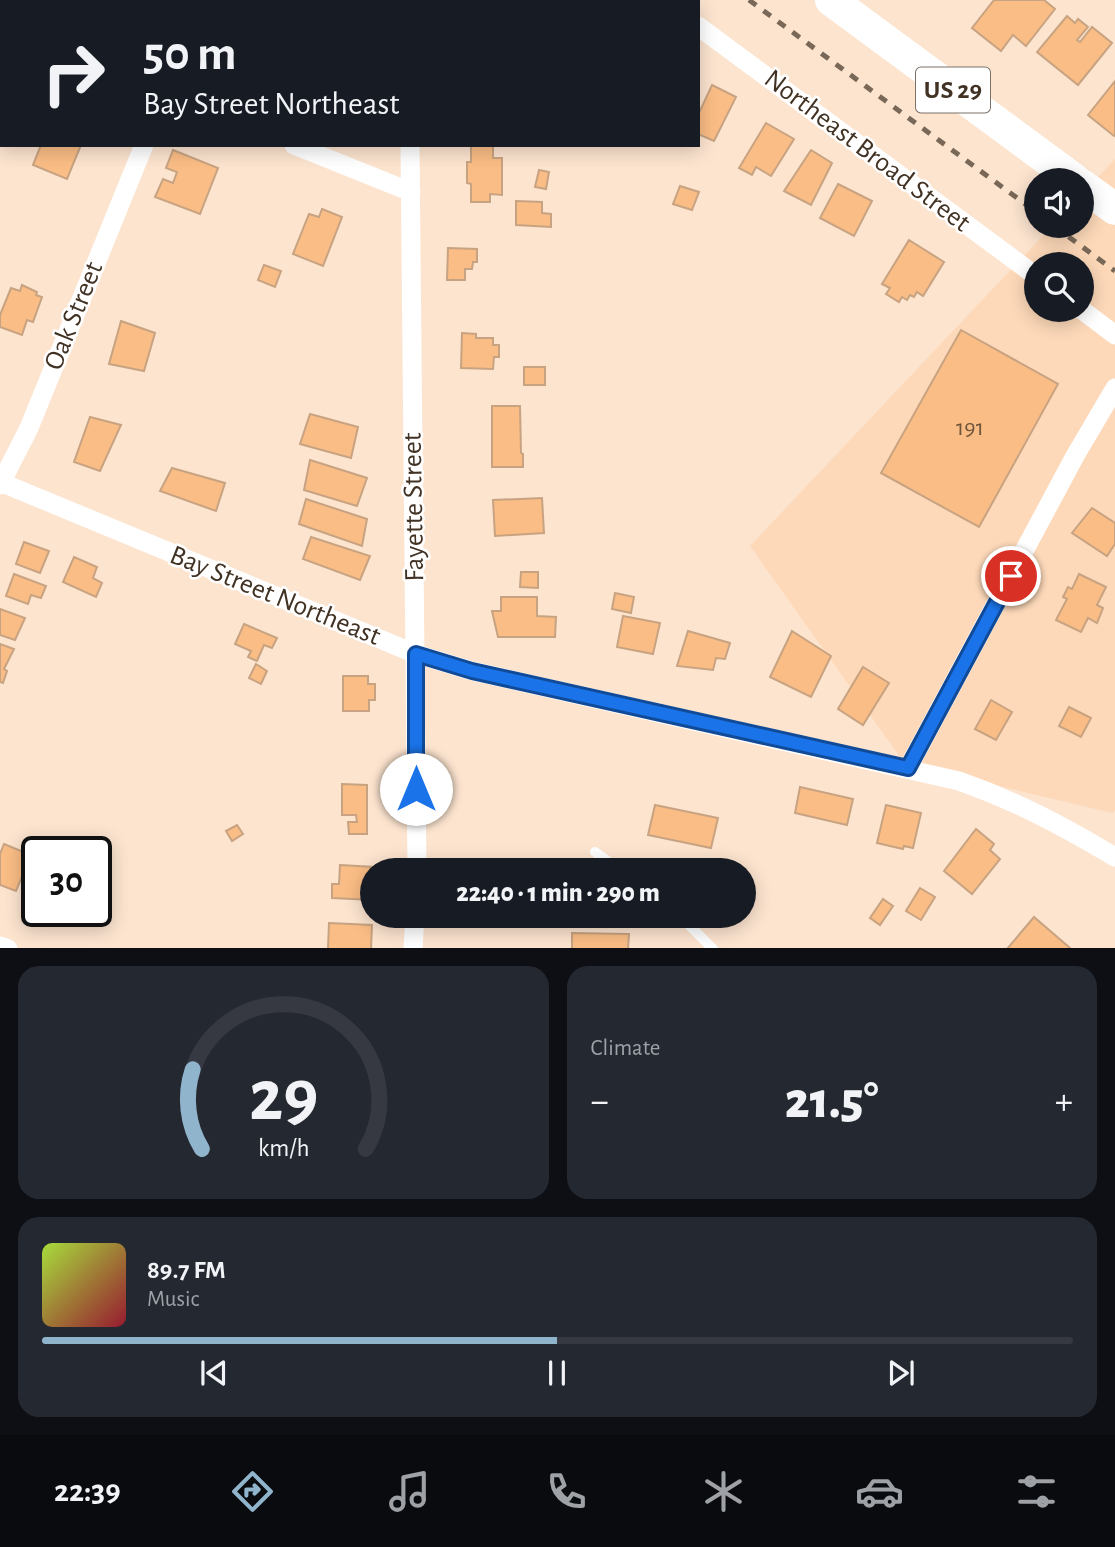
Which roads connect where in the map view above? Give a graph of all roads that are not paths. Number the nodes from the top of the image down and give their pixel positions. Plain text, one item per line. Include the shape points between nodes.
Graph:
1 (831, 0) edge
2 (700, 27) edge
3 (143, 147) edge
4 (299, 147) edge
5 (410, 147) edge
6 (1059, 168) edge
7 (411, 192) junction
8 (1094, 194) edge
9 (1115, 209) edge
10 (1024, 267) edge
11 (1094, 319) edge
12 (1115, 334) edge
13 (1115, 388) edge
14 (0, 483) edge
15 (416, 654) junction
16 (908, 768) junction
17 (595, 852) dead end
18 (1115, 857) edge
19 (416, 858) edge
20 (603, 858) edge
21 (414, 928) edge
22 (692, 928) edge
23 (0, 946) edge
24 (8, 948) edge
25 (412, 948) edge
26 (713, 948) edge

1 - 6 main road, US 29
2 - 10 street, Northeast Broad Street
3 - 14 street, Oak Street via 29,428
4 - 7 street
5 - 7 street, Fayette Street
7 - 15 street, Fayette Street
8 - 9 main road
11 - 12 street
13 - 16 street
14 - 15 street, Bay Street Northeast
15 - 16 street, Bay Street Northeast via 472,671
15 - 19 street, Fayette Street
16 - 18 street, Bay Street Northeast via 1007,798
17 - 20 lane
21 - 25 street
22 - 26 lane
23 - 24 street

